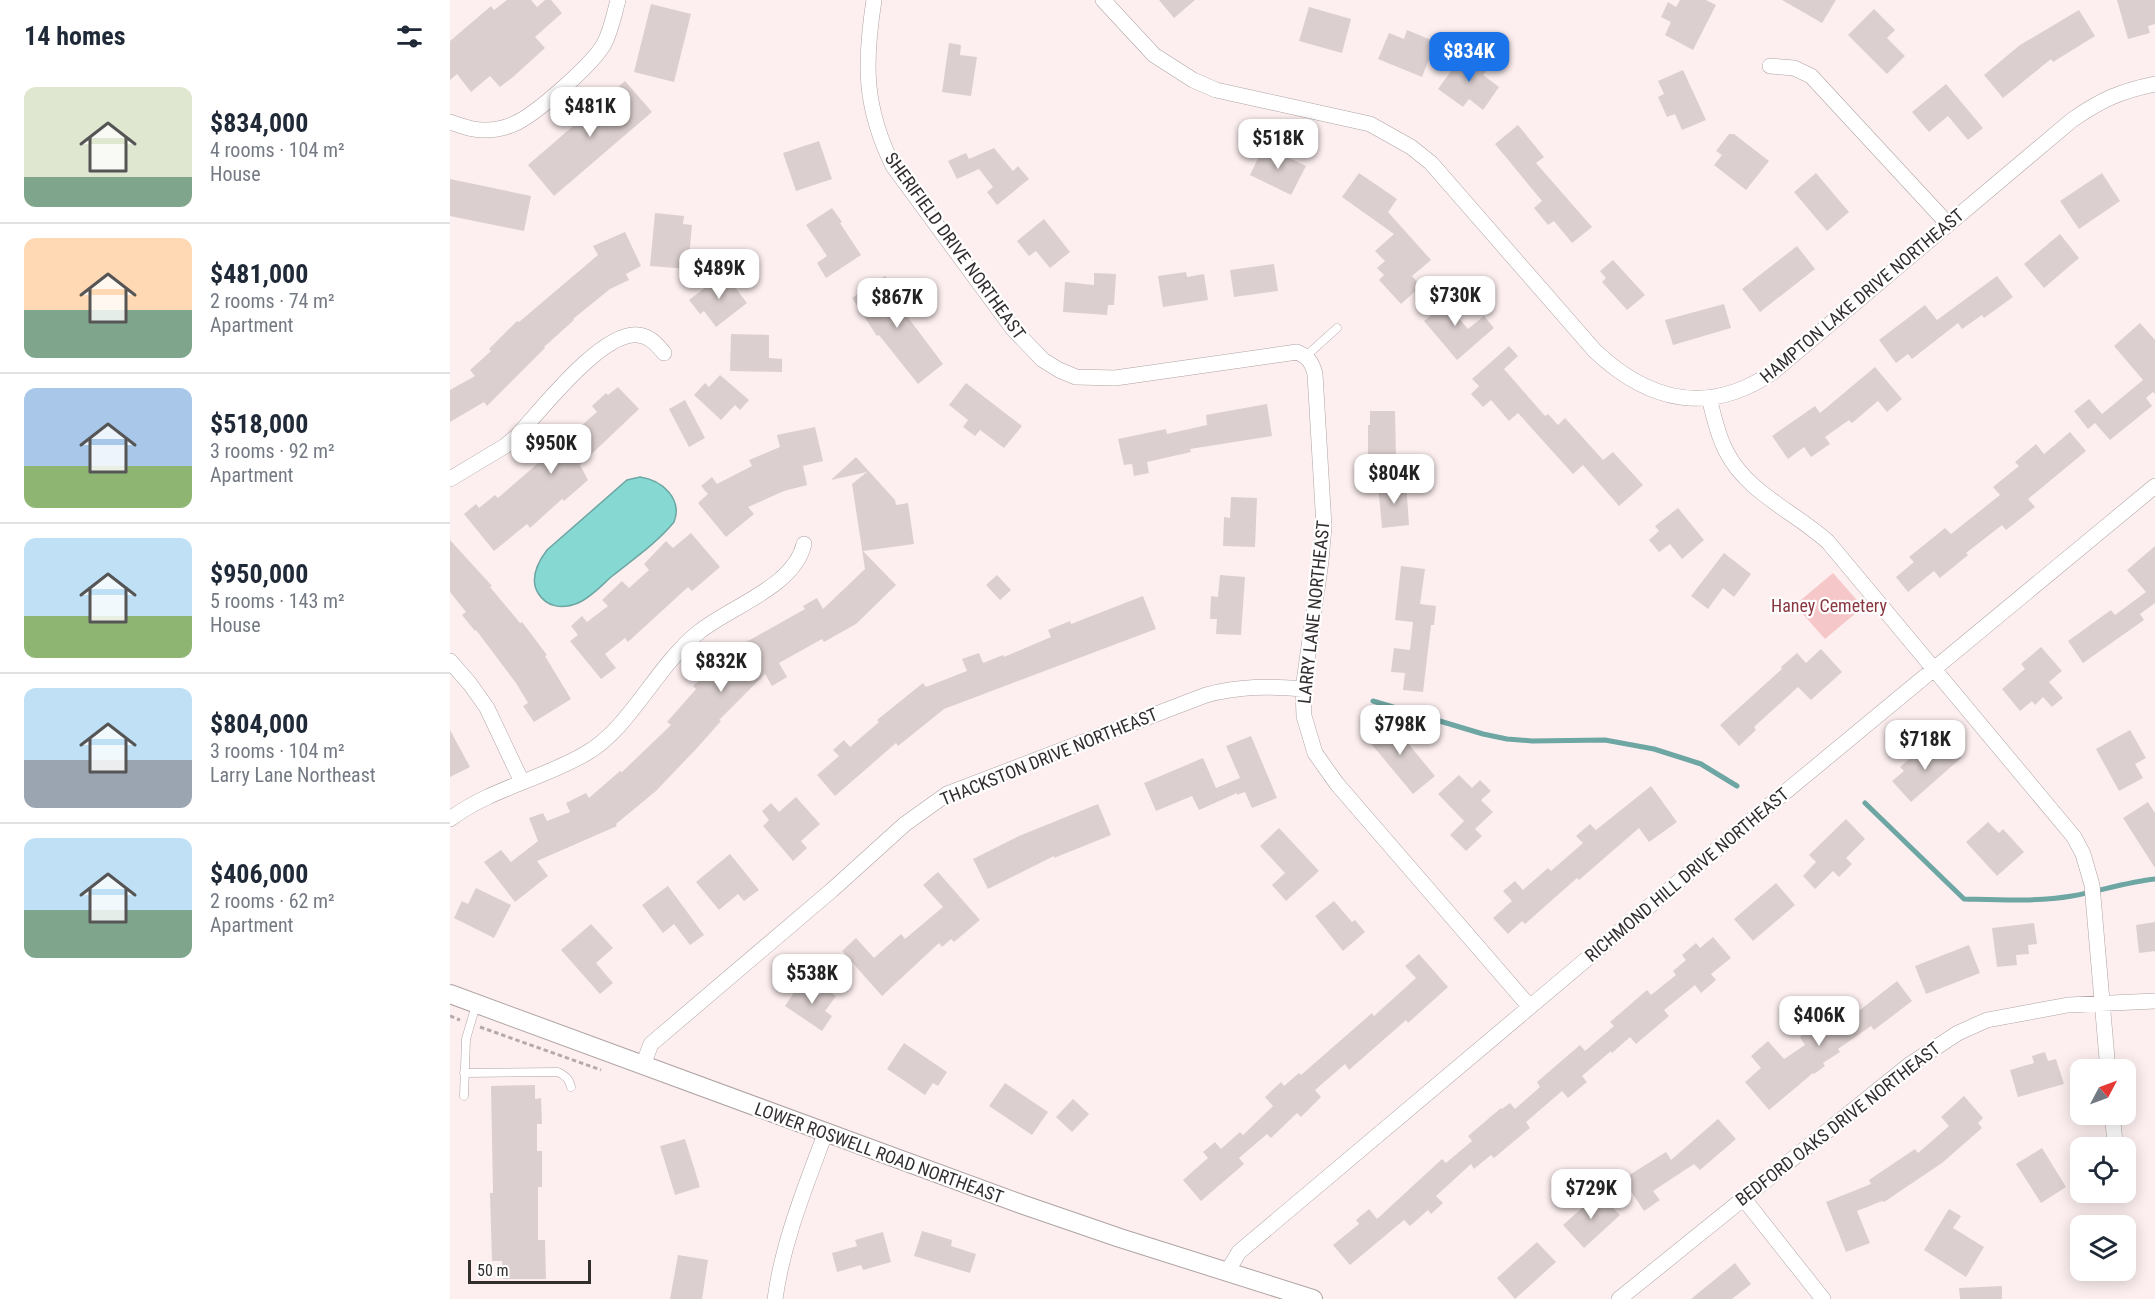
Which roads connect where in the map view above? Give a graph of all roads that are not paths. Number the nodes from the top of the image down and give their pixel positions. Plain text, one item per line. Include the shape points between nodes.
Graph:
1 (618, 0) edge
2 (874, 0) edge
3 (1102, 0) edge
4 (1770, 66) dead end
5 (2155, 84) edge
6 (450, 122) edge
7 (1948, 225) junction
8 (1337, 328) dead end
9 (664, 352) dead end
10 (1306, 356) junction
11 (1709, 398) junction
12 (450, 479) edge
13 (2155, 486) edge
14 (804, 544) dead end
15 (450, 661) edge
16 (1934, 668) junction
17 (1303, 689) junction
18 (522, 782) junction
19 (450, 819) edge
20 (450, 994) edge
21 (2155, 1001) edge
22 (2102, 1002) junction
23 (477, 1003) junction
24 (1529, 1006) junction
25 (2107, 1059) edge
26 (643, 1065) junction
27 (464, 1073) junction
28 (571, 1087) dead end
29 (464, 1096) dead end
30 (825, 1134) junction
31 (1744, 1199) junction
32 (1227, 1272) junction
33 (775, 1299) edge
34 (1313, 1299) edge
35 (1619, 1299) edge
36 (1822, 1299) edge

1 - 6 street via 610,31 596,56 530,114 502,128 487,130
2 - 10 street, SHERIFIELD DRIVE NORTHEAST via 868,56 869,101 881,143 892,166 1013,330 1043,360 1076,377 1115,378 1289,352
3 - 11 street, HAMPTON LAKE DRIVE NORTHEAST via 1139,42 1193,80 1216,90 1370,124 1411,147 1431,163 1614,369 1664,395
4 - 7 street via 1794,68 1810,76
5 - 7 street, HAMPTON LAKE DRIVE NORTHEAST via 2127,90 2097,103 2072,120
7 - 11 street, HAMPTON LAKE DRIVE NORTHEAST via 1773,372 1756,384
8 - 10 lane
9 - 12 street via 639,334 615,339 594,354 511,441
10 - 17 street, LARRY LANE NORTHEAST via 1314,374 1324,526
11 - 16 street via 1718,434 1736,467 1768,498 1828,542
13 - 16 street, RICHMOND HILL DRIVE NORTHEAST
14 - 18 street via 796,564 781,579 700,630 684,645 607,738 586,754
15 - 18 street via 487,708
16 - 22 street via 2062,822 2083,854 2094,902
16 - 24 street, RICHMOND HILL DRIVE NORTHEAST
17 - 24 street, LARRY LANE NORTHEAST via 1310,740 1325,769
17 - 26 street, THACKSTON DRIVE NORTHEAST via 1229,688 947,794 905,824 651,1044
18 - 19 street
20 - 23 street, LOWER ROSWELL ROAD NORTHEAST
21 - 22 street, BEDFORD OAKS DRIVE NORTHEAST
22 - 25 street
22 - 31 street, BEDFORD OAKS DRIVE NORTHEAST via 1987,1020 1958,1033 1909,1065
23 - 26 street, LOWER ROSWELL ROAD NORTHEAST
23 - 27 lane via 466,1039
24 - 32 street, RICHMOND HILL DRIVE NORTHEAST via 1239,1252
26 - 30 street, LOWER ROSWELL ROAD NORTHEAST
27 - 28 lane via 558,1072 569,1080
27 - 29 lane
30 - 32 street, LOWER ROSWELL ROAD NORTHEAST
30 - 33 street via 791,1222
31 - 35 street, BEDFORD OAKS DRIVE NORTHEAST
31 - 36 street
32 - 34 street, LOWER ROSWELL ROAD NORTHEAST

